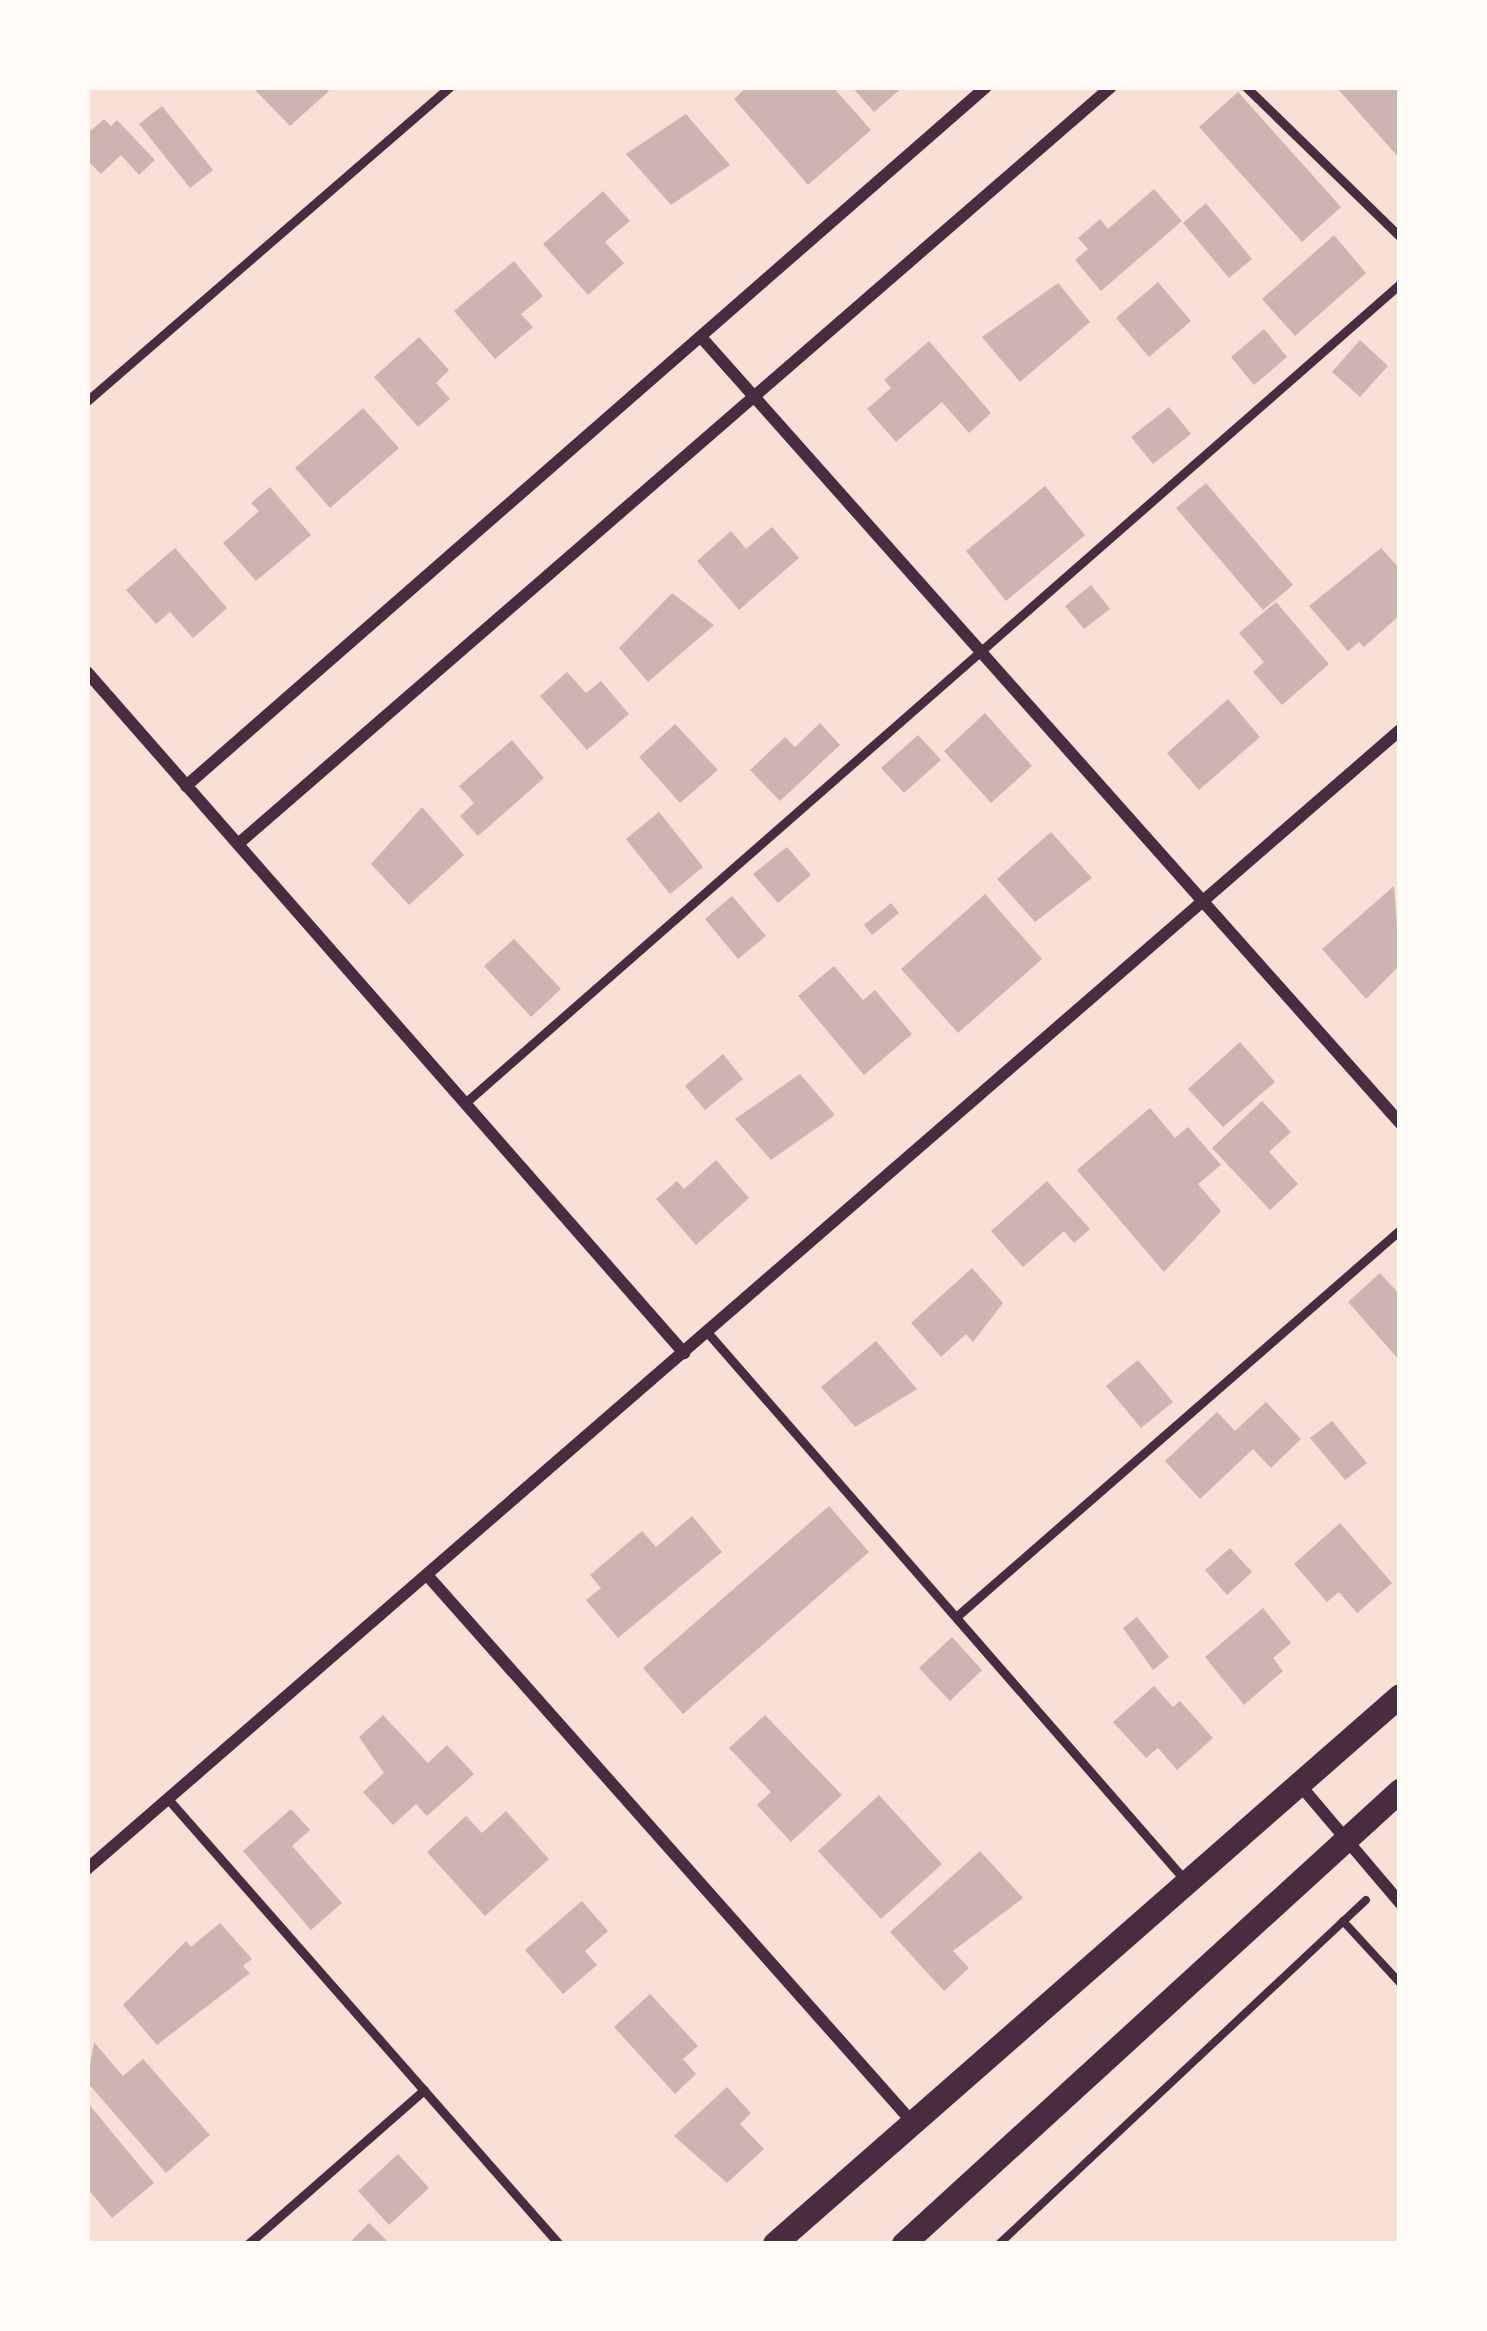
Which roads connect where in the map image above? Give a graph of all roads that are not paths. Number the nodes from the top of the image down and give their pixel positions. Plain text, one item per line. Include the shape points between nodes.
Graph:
1 (450, 87) edge
2 (986, 87) edge
3 (1111, 87) edge
4 (1246, 87) edge
5 (1400, 237) edge
6 (1400, 284) edge
7 (701, 337) junction
8 (754, 395) junction
9 (87, 401) edge
10 (984, 651) junction
11 (87, 672) edge
12 (1400, 730) edge
13 (186, 786) junction
14 (238, 844) junction
15 (1206, 901) junction
16 (465, 1103) junction
17 (1400, 1123) edge
18 (1400, 1230) edge
19 (707, 1332) junction
20 (684, 1353) junction
21 (427, 1575) junction
22 (956, 1617) junction
23 (1400, 1696) edge
24 (1300, 1785) junction
25 (1400, 1791) edge
26 (168, 1799) junction
27 (1346, 1840) junction
28 (87, 1869) edge
29 (1188, 1883) junction
30 (1400, 1903) edge
31 (424, 2090) junction
32 (913, 2123) junction
33 (248, 2244) edge
34 (559, 2244) edge
35 (775, 2244) edge
36 (904, 2244) edge

1 - 9 lane
2 - 7 street
3 - 8 street
4 - 5 lane
6 - 10 lane
7 - 8 street
7 - 13 street
8 - 10 street
8 - 14 street
10 - 15 street
10 - 16 lane
11 - 13 street
12 - 15 street
13 - 14 street
14 - 16 street
15 - 17 street
15 - 19 street
16 - 20 street
18 - 22 lane
19 - 20 street
19 - 22 lane
20 - 21 street
21 - 26 street
21 - 32 street
22 - 29 lane
23 - 24 main road
24 - 27 street
24 - 29 main road
25 - 27 main road
26 - 28 street
26 - 31 lane
27 - 30 street
27 - 36 main road
29 - 32 main road
31 - 33 lane
31 - 34 lane
32 - 35 main road

